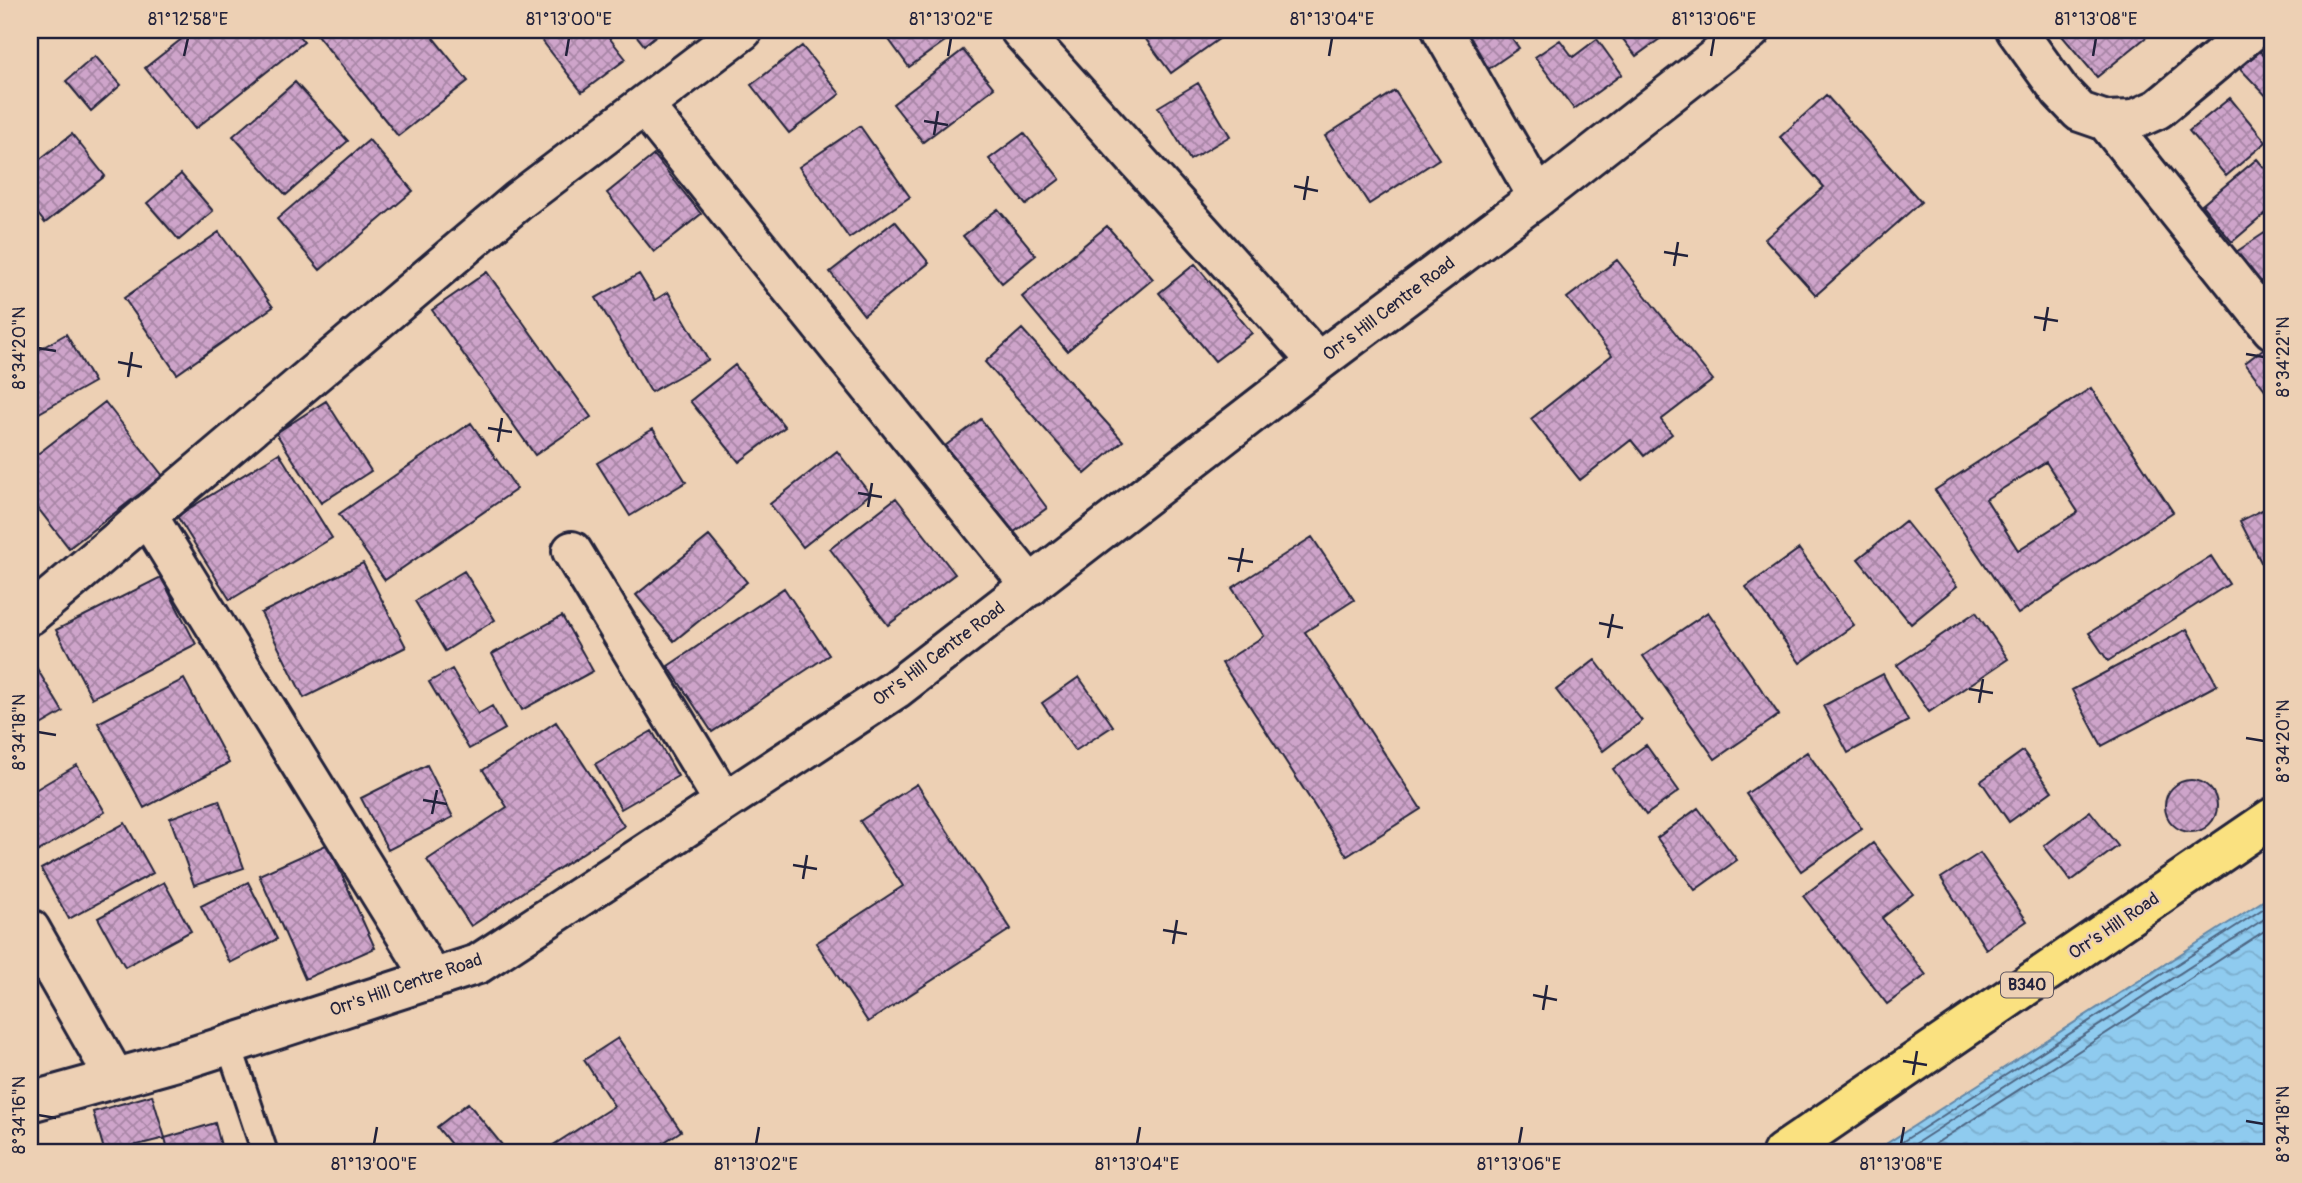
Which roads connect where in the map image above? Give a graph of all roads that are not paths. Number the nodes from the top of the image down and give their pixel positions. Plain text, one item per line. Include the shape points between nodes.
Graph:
1 (743, 30) edge
2 (1020, 30) edge
3 (1442, 30) edge
4 (1751, 30) edge
5 (2016, 30) edge
6 (2253, 30) edge
7 (644, 106) junction
8 (2106, 121) junction
9 (1538, 197) junction
10 (2272, 329) edge
11 (1318, 362) junction
12 (147, 515) junction
13 (572, 551) dead end
14 (1031, 586) junction
15 (30, 615) edge
16 (724, 802) junction
17 (2272, 818) edge
18 (30, 929) edge
19 (433, 979) junction
20 (229, 1045) junction
21 (115, 1078) junction
22 (30, 1102) edge
23 (265, 1153) edge
24 (1782, 1153) edge

1 - 7 street
2 - 11 street
3 - 9 street
4 - 9 street, Orr's Hill Centre Road
5 - 8 street via 2073,105
6 - 8 street via 2158,109 2133,120
7 - 12 street via 518,201
7 - 14 street
8 - 10 street
9 - 11 street, Orr's Hill Centre Road
11 - 14 street, Orr's Hill Centre Road
12 - 15 street
12 - 19 street
13 - 16 street
14 - 16 street, Orr's Hill Centre Road via 896,689
16 - 19 street, Orr's Hill Centre Road via 478,964
17 - 24 main road, Orr’s Hill Road / B340
18 - 21 street
19 - 20 street, Orr's Hill Centre Road
20 - 21 street, Orr's Hill Centre Road
20 - 23 lane
21 - 22 street, Orr's Hill Centre Road

